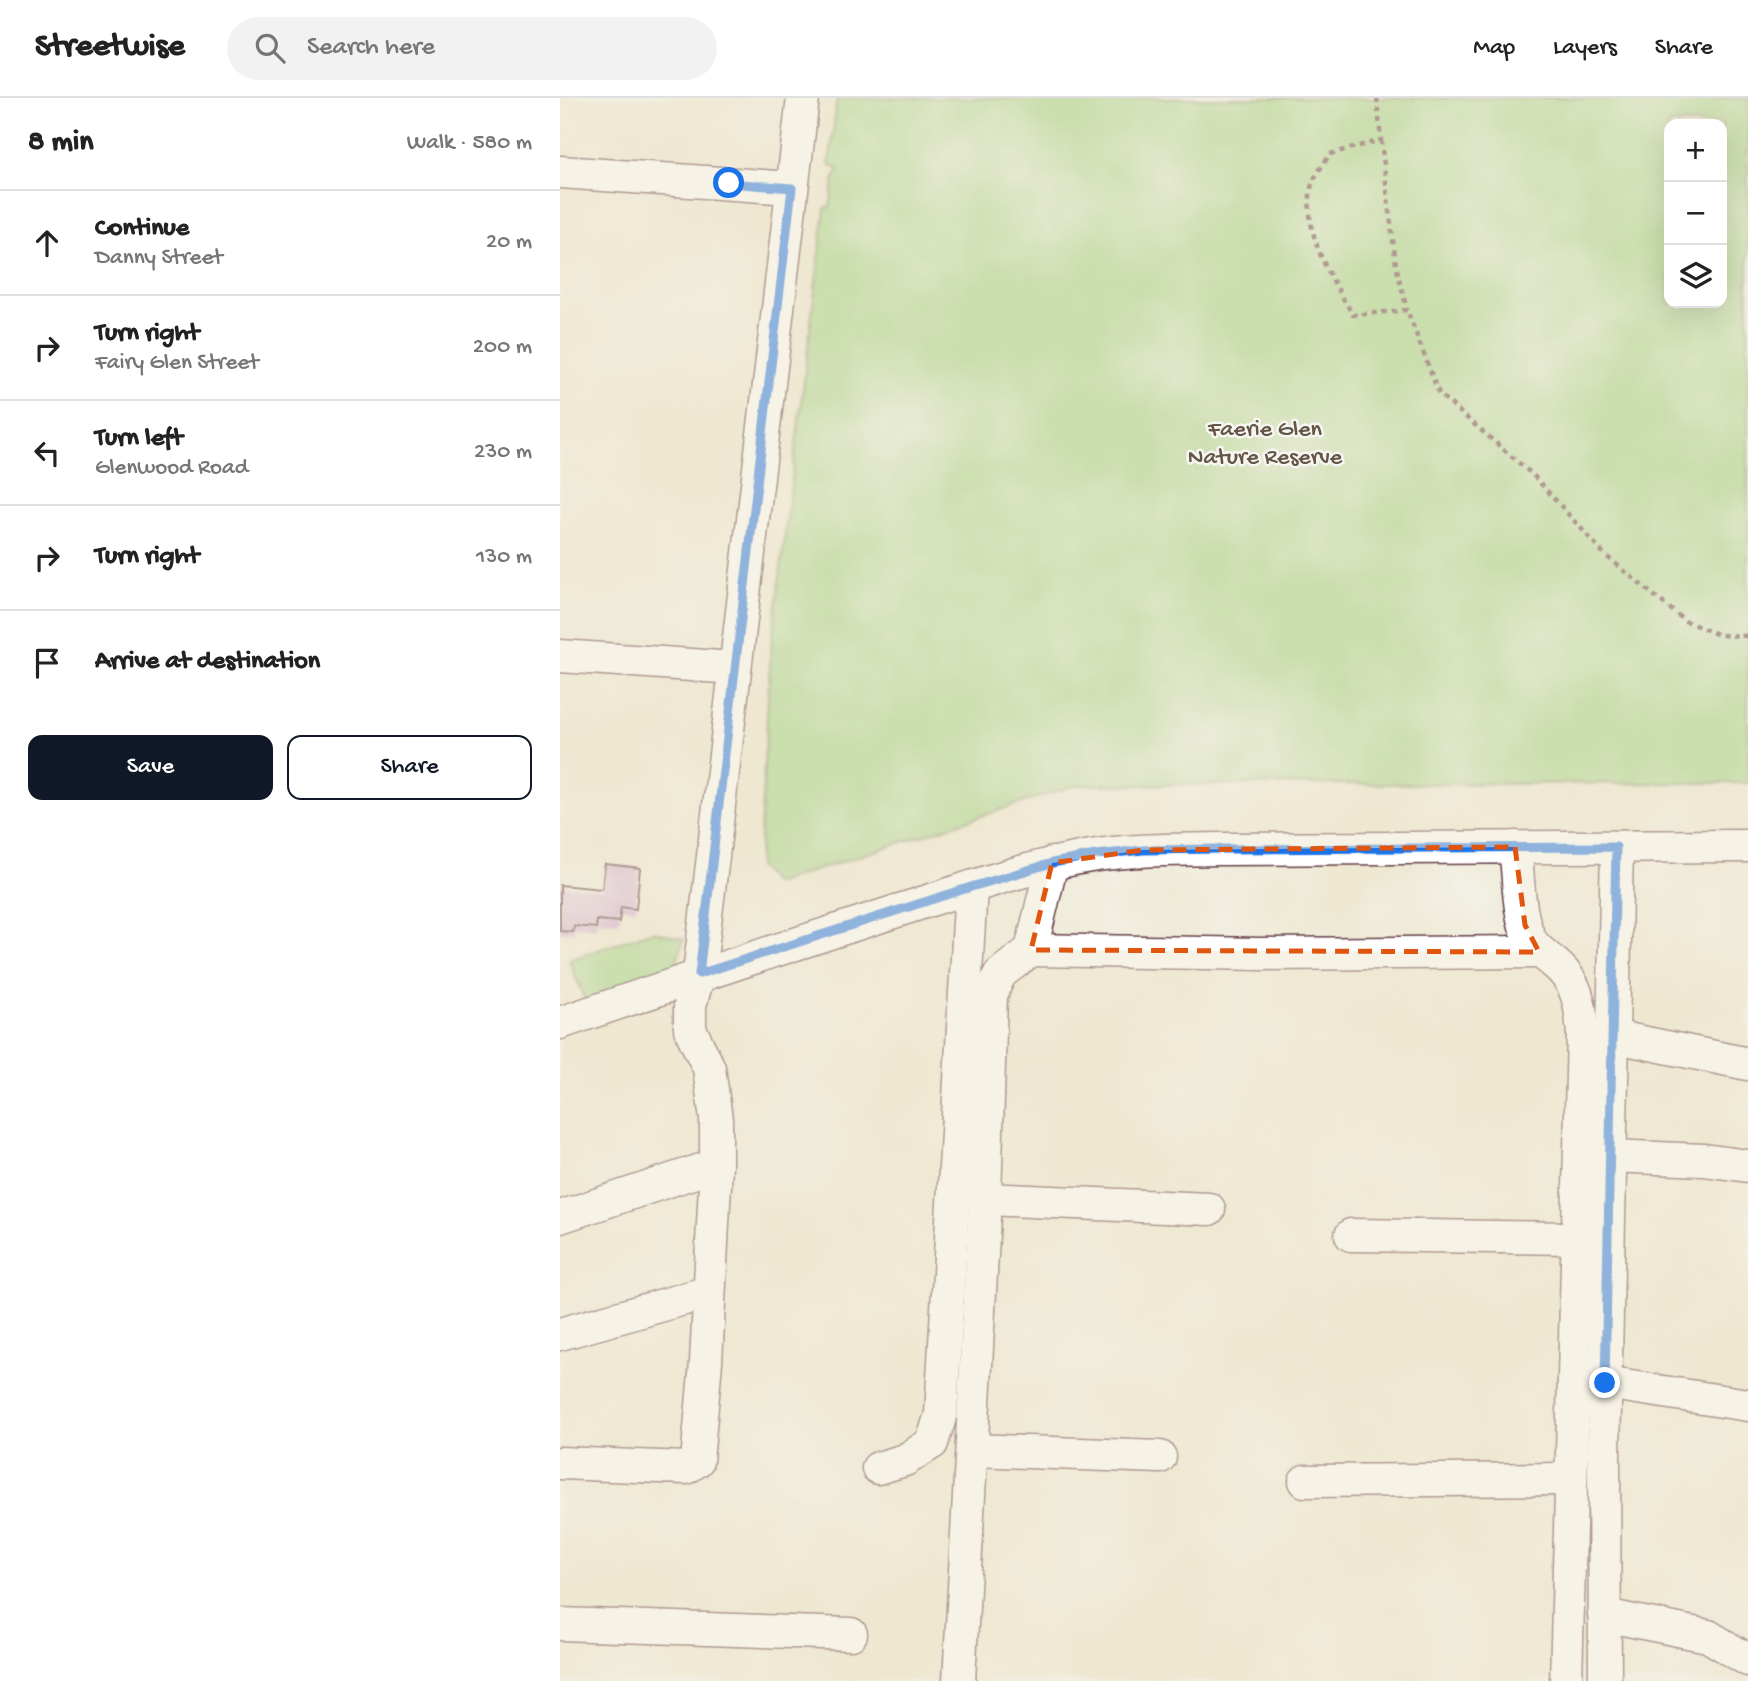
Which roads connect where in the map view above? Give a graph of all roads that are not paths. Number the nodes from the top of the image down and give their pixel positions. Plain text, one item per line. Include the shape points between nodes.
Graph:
1 (803, 98) edge
2 (560, 172) edge
3 (792, 188) junction
4 (560, 656) edge
5 (735, 668) junction
6 (1748, 846) edge
7 (1515, 847) junction
8 (1616, 847) junction
9 (1052, 863) junction
10 (971, 887) junction
11 (1031, 950) junction
12 (1539, 952) junction
13 (699, 974) junction
14 (560, 1023) edge
15 (1612, 1036) junction
16 (1748, 1064) edge
17 (1610, 1156) junction
18 (716, 1165) junction
19 (1748, 1166) edge
20 (985, 1199) junction
21 (1209, 1209) dead end
22 (560, 1217) edge
23 (1351, 1234) dead end
24 (1575, 1238) junction
25 (709, 1292) junction
26 (560, 1334) edge
27 (1605, 1383) junction
28 (1748, 1405) edge
29 (972, 1450) junction
30 (1160, 1457) dead end
31 (560, 1464) edge
32 (878, 1468) dead end
33 (1571, 1479) junction
34 (1305, 1481) dead end
35 (1604, 1615) junction
36 (560, 1624) edge
37 (851, 1634) dead end
38 (1748, 1660) edge
39 (959, 1681) edge
40 (1566, 1681) edge
41 (1605, 1681) edge

1 - 3 street
2 - 3 street
3 - 5 street
4 - 5 street
5 - 13 street
6 - 8 street
7 - 8 street
7 - 9 street via 1143,850
7 - 12 street via 1525,925
8 - 15 street
9 - 10 street
9 - 11 street
10 - 13 street
10 - 32 street via 941,1414 932,1443 905,1460
11 - 12 street
11 - 20 street via 1000,974 991,995
12 - 24 street via 1565,972 1580,1001 1582,1101
13 - 14 street
13 - 18 street via 690,1005 690,1029 709,1068
15 - 16 street
15 - 17 street
17 - 19 street
17 - 27 street
18 - 22 street
18 - 25 street
20 - 21 street
20 - 29 street
23 - 24 street
24 - 33 street
25 - 26 street
25 - 31 street via 697,1461 686,1468
27 - 28 street
27 - 35 street
29 - 30 street
29 - 39 street
33 - 34 street
33 - 40 street
35 - 38 street via 1708,1636
35 - 41 street
36 - 37 street

